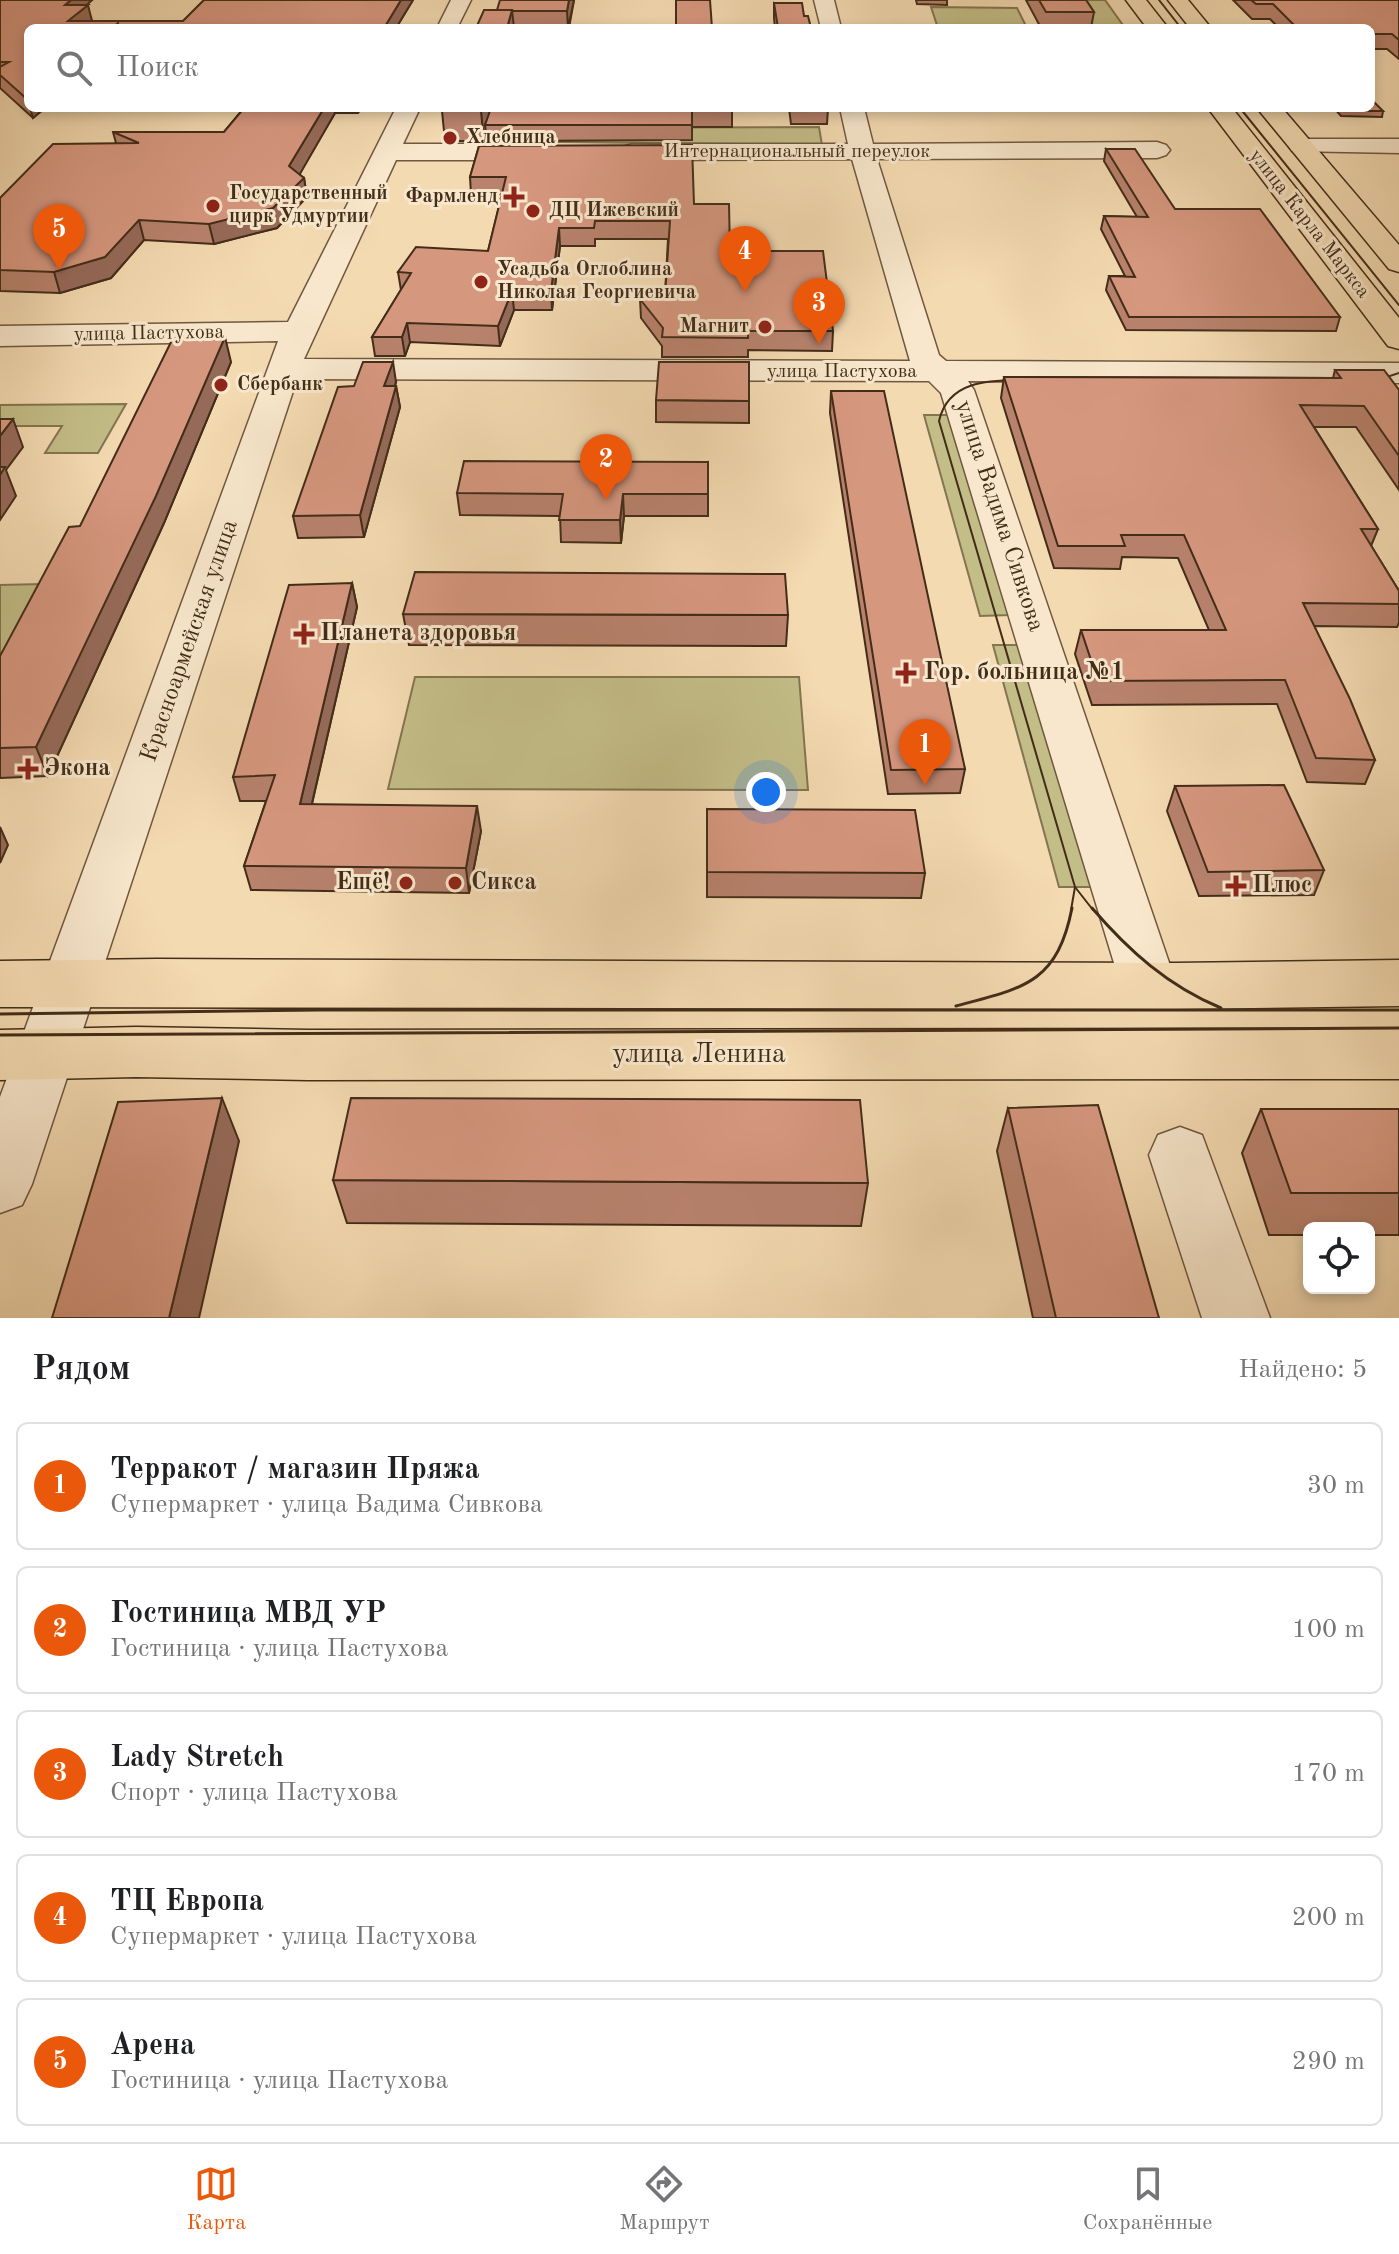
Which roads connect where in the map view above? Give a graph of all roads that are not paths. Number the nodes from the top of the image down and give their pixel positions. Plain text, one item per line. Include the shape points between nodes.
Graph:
1 (461, 0) edge
2 (824, 0) edge
3 (1136, 0) edge
4 (1178, 0) edge
5 (449, 24) edge
6 (830, 24) edge
7 (1155, 24) edge
8 (1198, 24) edge
9 (406, 112) edge
10 (853, 112) edge
11 (1223, 112) edge
12 (1272, 112) edge
13 (1301, 146) junction
14 (1399, 146) edge
15 (1157, 150) dead end
16 (388, 152) junction
17 (567, 152) edge
18 (613, 152) edge
19 (864, 152) junction
20 (1399, 263) edge
21 (0, 336) edge
22 (1399, 339) edge
23 (291, 350) junction
24 (939, 373) junction
25 (1399, 373) edge
26 (68, 982) junction
27 (1399, 983) edge
28 (0, 984) edge
29 (1149, 986) junction
30 (1399, 1054) edge
31 (23, 1055) edge
32 (1180, 1155) dead end
33 (0, 1184) edge
34 (1236, 1318) edge

1 - 5 street
2 - 6 street
3 - 7 main road
4 - 8 main road
9 - 16 street, Красноармейская улица
10 - 19 street, улица Вадима Сивкова
11 - 22 main road, улица Карла Маркса
12 - 13 main road, улица Карла Маркса
13 - 14 street
13 - 20 main road, улица Карла Маркса
15 - 19 street, Интернациональный переулок
16 - 17 street
16 - 23 street, Красноармейская улица
18 - 19 street, Интернациональный переулок
19 - 24 street, улица Вадима Сивкова via 924,358
21 - 23 street, улица Пастухова
23 - 24 street, улица Пастухова
23 - 26 street, Красноармейская улица
24 - 25 street, улица Пастухова
24 - 29 street, улица Вадима Сивкова via 957,390
26 - 28 main road
26 - 29 main road
26 - 31 street, Красноармейская улица
27 - 29 main road
30 - 31 main road, улица Ленина
31 - 33 street, Красноармейская улица
32 - 34 street

